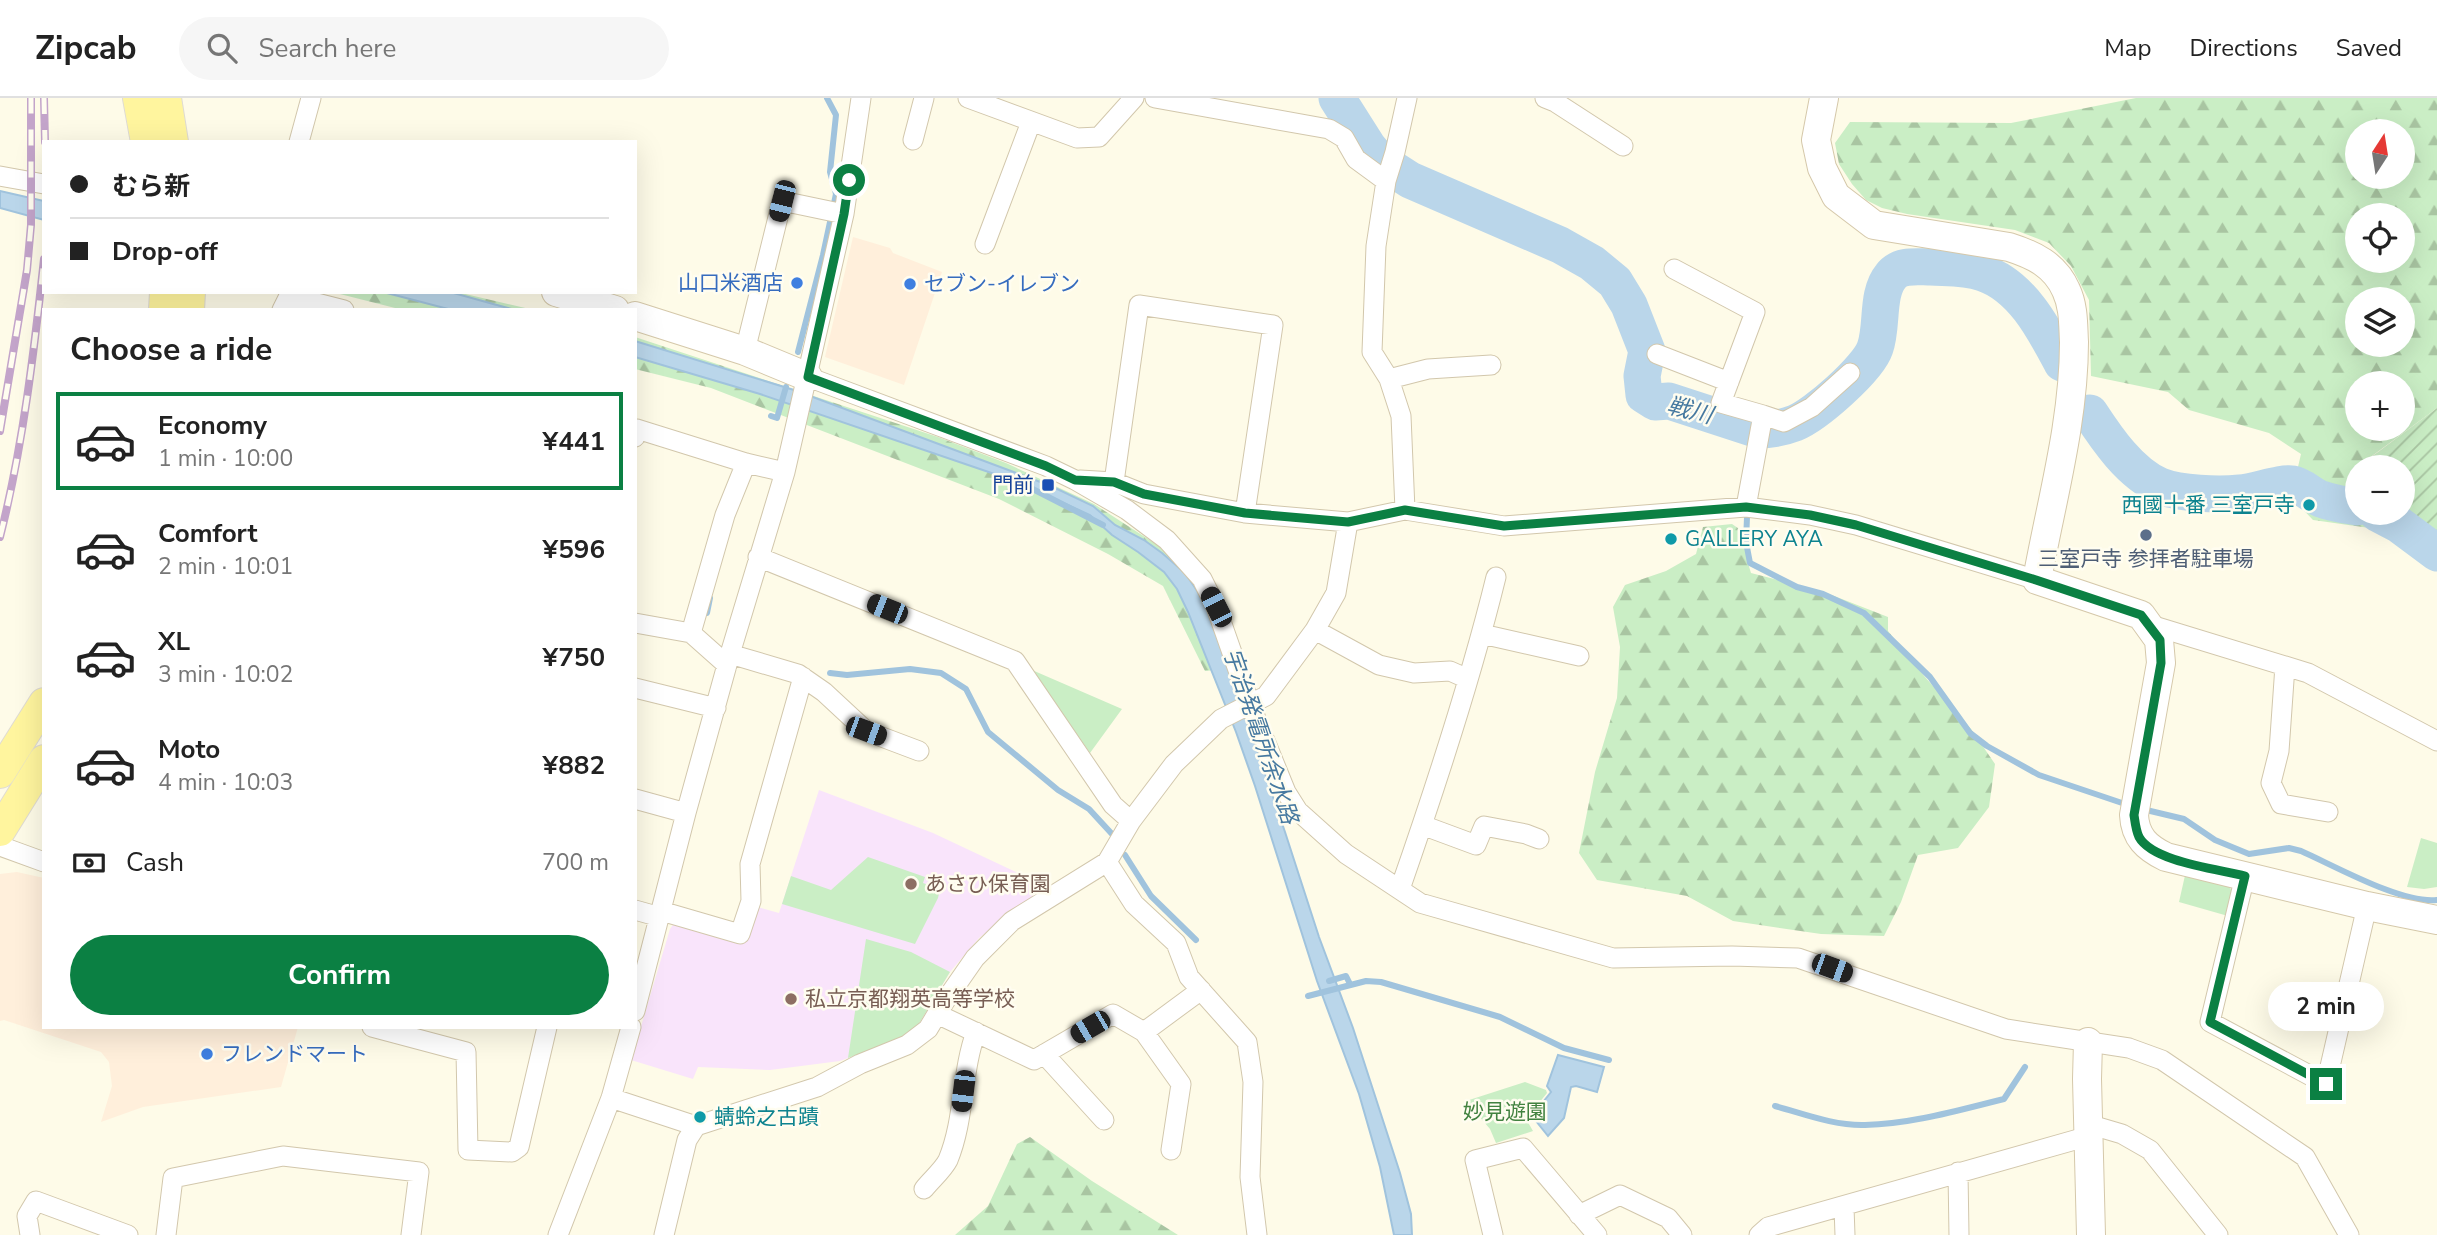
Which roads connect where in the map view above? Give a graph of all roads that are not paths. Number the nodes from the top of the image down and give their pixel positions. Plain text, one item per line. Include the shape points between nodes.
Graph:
1 (138, 98) edge
2 (166, 98) edge
3 (311, 98) edge
4 (862, 98) edge
5 (924, 98) edge
6 (968, 98) edge
7 (1134, 98) edge
8 (1155, 98) edge
9 (1407, 98) edge
10 (1545, 98) edge
11 (1824, 98) edge
12 (1031, 122) junction
13 (146, 140) edge
14 (173, 140) edge
15 (300, 140) edge
16 (913, 140) dead end
17 (1623, 146) dead end
18 (1389, 171) junction
19 (0, 176) edge
20 (42, 184) edge
21 (836, 212) junction
22 (985, 244) dead end
23 (1674, 269) dead end
24 (563, 294) edge
25 (283, 308) edge
26 (336, 308) edge
27 (608, 308) edge
28 (637, 317) edge
29 (745, 351) junction
30 (1657, 354) dead end
31 (1491, 365) dead end
32 (1850, 373) dead end
33 (1389, 379) junction
34 (807, 382) junction
35 (1729, 382) junction
36 (1761, 425) junction
37 (637, 429) edge
38 (746, 463) junction
39 (785, 472) junction
40 (1075, 480) junction
41 (1114, 482) junction
42 (1746, 507) junction
43 (1405, 510) junction
44 (1245, 513) junction
45 (1348, 522) junction
46 (758, 557) junction
47 (1496, 577) dead end
48 (2036, 580) junction
49 (637, 623) edge
50 (2151, 625) junction
51 (1315, 630) junction
52 (691, 633) junction
53 (1482, 634) junction
54 (1579, 656) dead end
55 (728, 660) junction
56 (2286, 666) junction
57 (803, 677) junction
58 (1468, 679) junction
59 (637, 688) edge
60 (1250, 704) junction
61 (42, 706) edge
62 (716, 708) junction
63 (2437, 741) edge
64 (919, 751) dead end
65 (42, 763) edge
66 (0, 773) edge
67 (637, 800) edge
68 (2328, 812) dead end
69 (686, 813) junction
70 (1131, 821) junction
71 (1422, 825) junction
72 (0, 831) edge
73 (1531, 832) dead end
74 (0, 846) edge
75 (42, 861) edge
76 (1107, 862) junction
77 (2245, 876) junction
78 (1400, 889) junction
79 (2367, 905) junction
80 (637, 910) edge
81 (661, 914) junction
82 (2437, 920) edge
83 (1201, 990) junction
84 (637, 1004) edge
85 (937, 1014) junction
86 (380, 1029) edge
87 (547, 1029) edge
88 (630, 1029) edge
89 (976, 1032) junction
90 (1144, 1032) junction
91 (2088, 1042) junction
92 (1044, 1054) junction
93 (611, 1098) junction
94 (1104, 1120) dead end
95 (696, 1126) junction
96 (2089, 1130) junction
97 (1171, 1150) dead end
98 (1958, 1172) junction
99 (924, 1189) dead end
100 (1844, 1207) junction
101 (1579, 1215) junction
102 (30, 1235) edge
103 (128, 1235) edge
104 (166, 1235) edge
105 (411, 1235) edge
106 (558, 1235) edge
107 (664, 1235) edge
108 (1257, 1235) edge
109 (1493, 1235) edge
110 (1597, 1235) edge
111 (1682, 1235) edge
112 (1759, 1235) edge
113 (1845, 1235) edge
114 (1959, 1235) edge
115 (2091, 1235) edge
116 (2218, 1235) edge
117 (2349, 1235) edge

1 - 13 main road
2 - 14 main road
3 - 15 street
4 - 21 street
5 - 16 street
6 - 12 street
7 - 12 street via 1099,137 1077,138
8 - 18 street via 1329,129 1344,138 1356,159
9 - 18 street
10 - 17 street
11 - 48 street via 1816,140 1822,168 1836,196 1874,225 2029,253 2048,264 2067,291 2074,351 2068,420
12 - 22 street
18 - 33 street via 1376,246 1372,352
19 - 20 street
21 - 29 street via 782,201
21 - 34 street
23 - 35 street via 1755,312
24 - 27 street
25 - 26 street via 289,296
28 - 29 street
29 - 34 street
30 - 35 street
31 - 33 street via 1428,369
32 - 36 street via 1812,407 1784,422
33 - 43 street via 1401,416
34 - 39 street
34 - 40 street via 1039,463
35 - 36 street via 1721,403
36 - 42 street
37 - 38 street
38 - 39 street
38 - 52 street via 725,515
39 - 46 street
40 - 41 street
40 - 60 street via 1167,540 1202,579
41 - 44 street via 1144,494
41 - 44 street via 1139,304 1273,325
42 - 43 street via 1504,526
42 - 48 street via 1856,525
43 - 45 street
44 - 45 street
45 - 51 street via 1336,593
46 - 55 street
46 - 70 street via 1015,662 1113,805
47 - 53 street
48 - 50 street via 2141,615
49 - 52 street
50 - 56 street
50 - 77 street via 2160,640 2161,663 2136,804 2139,837 2166,857
51 - 58 street via 1379,665 1414,673 1450,671
51 - 60 street via 1266,695
52 - 55 street
53 - 54 street
53 - 58 street
55 - 57 street
55 - 62 street
56 - 63 street via 2308,673
56 - 68 street via 2279,751 2271,783 2281,804
57 - 64 street via 866,731
57 - 81 street via 750,864 751,901 740,934
58 - 71 street
59 - 62 street
60 - 70 street via 1221,719 1174,764
60 - 78 street via 1298,811 1346,854
61 - 66 main road
62 - 69 street
65 - 72 main road
67 - 69 street
69 - 81 street
70 - 76 street
71 - 73 street via 1476,845 1484,826
71 - 78 street
74 - 75 street
76 - 83 street via 1134,904 1176,943 1189,977
76 - 85 street via 1012,921 975,958
77 - 79 street
77 - 79 street via 2210,1022 2326,1084
78 - 91 street via 1420,903 1613,958 1798,958 2006,1029
79 - 82 street
80 - 81 street
81 - 84 street
83 - 90 street
83 - 108 street via 1247,1042 1253,1082 1250,1177
85 - 89 street
85 - 95 street via 928,1029 907,1045 817,1087
86 - 87 street via 466,1052 468,1150 512,1152 519,1147
88 - 93 street
89 - 92 street via 1034,1060
89 - 99 street via 947,1162
90 - 92 street via 1113,1014
90 - 97 street via 1181,1084
91 - 96 street
91 - 117 street via 2129,1048 2162,1060 2305,1157
92 - 94 street
93 - 95 street
93 - 106 street
95 - 107 street via 687,1140
96 - 98 street
96 - 115 street
96 - 116 street via 2122,1134 2150,1150
98 - 100 street
98 - 114 street
100 - 112 street via 1768,1227
100 - 113 street
101 - 109 street via 1523,1147 1475,1160
101 - 110 street
101 - 111 street via 1620,1195 1668,1218
102 - 103 street via 27,1216 36,1201
104 - 105 street via 173,1178 283,1156 419,1172

